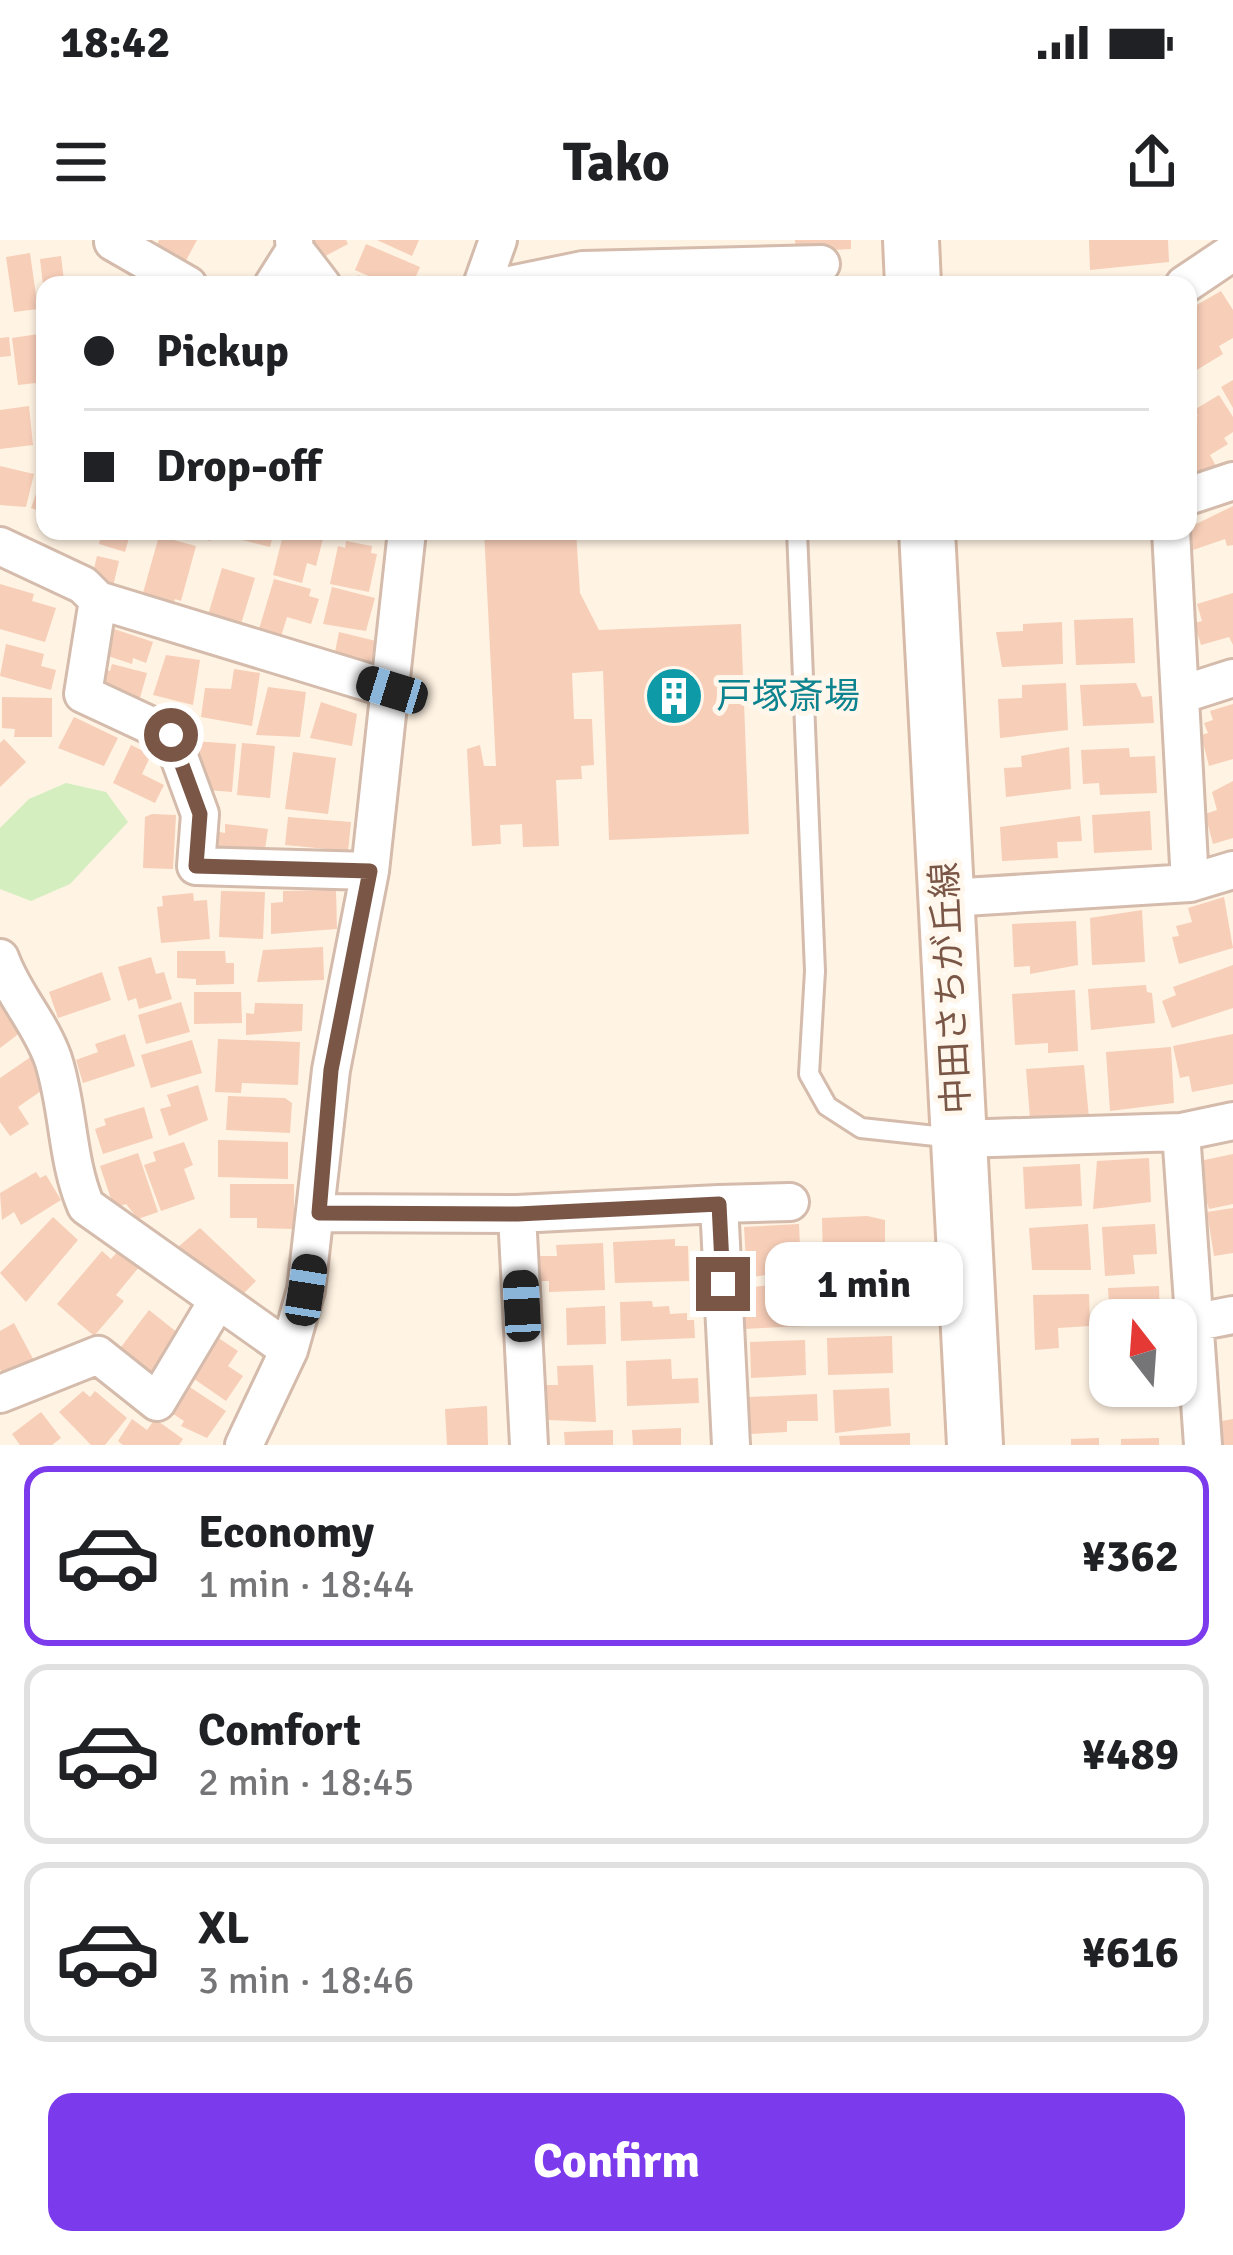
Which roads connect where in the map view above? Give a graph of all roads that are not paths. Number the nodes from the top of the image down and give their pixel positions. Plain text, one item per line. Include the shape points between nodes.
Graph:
1 (498, 240) edge
2 (911, 240) edge
3 (113, 242) edge
4 (294, 245) edge
5 (1224, 250) edge
6 (821, 264) dead end
7 (172, 276) edge
8 (278, 276) edge
9 (316, 276) edge
10 (485, 276) edge
11 (553, 276) edge
12 (913, 276) edge
13 (1194, 276) edge
14 (1233, 481) edge
15 (1197, 493) edge
16 (406, 540) edge
17 (797, 540) edge
18 (928, 540) edge
19 (1172, 540) edge
20 (0, 546) edge
21 (98, 600) junction
22 (1233, 679) edge
23 (392, 690) junction
24 (1184, 694) junction
25 (1233, 870) edge
26 (370, 871) junction
27 (1190, 883) junction
28 (948, 898) junction
29 (0, 958) edge
30 (1233, 1121) edge
31 (1181, 1132) junction
32 (958, 1138) junction
33 (790, 1202) dead end
34 (719, 1204) junction
35 (319, 1213) junction
36 (518, 1214) junction
37 (1195, 1299) edge
38 (218, 1300) junction
39 (1233, 1315) edge
40 (1197, 1322) joint
41 (289, 1350) junction
42 (0, 1394) edge
43 (244, 1445) edge
44 (529, 1445) edge
45 (731, 1445) edge
46 (975, 1445) edge
47 (1203, 1445) edge

1 - 10 street
2 - 12 street
3 - 7 street
4 - 8 street
4 - 9 street
5 - 13 street
6 - 11 street
14 - 15 street
16 - 23 street
17 - 32 lane via 815,971 809,1074 826,1106 860,1128
18 - 28 street, 中田さちが丘線
19 - 24 street
20 - 21 street
21 - 23 street
21 - 26 street via 83,694 171,735 200,814 196,866
22 - 24 street
23 - 26 street
24 - 27 street
25 - 27 street
26 - 35 street via 331,1070
27 - 28 street
28 - 32 street, 中田さちが丘線
29 - 38 street via 51,1055 86,1206
30 - 31 street
31 - 32 street
31 - 37 street
32 - 46 street, 中田さちが丘線
33 - 34 street
34 - 36 street
34 - 45 street
35 - 36 street
35 - 41 street
36 - 44 street
38 - 41 street
38 - 42 street via 158,1402 98,1355
39 - 40 street
40 - 47 street
41 - 43 street

